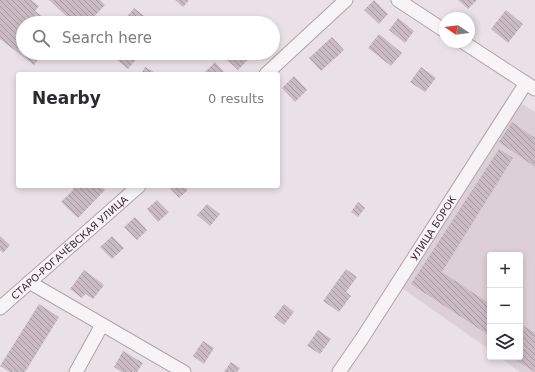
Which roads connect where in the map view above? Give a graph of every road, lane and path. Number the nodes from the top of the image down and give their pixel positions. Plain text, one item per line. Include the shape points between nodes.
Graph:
1 (346, 0) edge
2 (398, 0) edge
3 (439, 27) edge
4 (472, 48) edge
5 (268, 72) edge
6 (530, 86) edge
7 (137, 188) edge
8 (29, 282) junction
9 (0, 308) edge
10 (102, 325) junction
11 (76, 372) edge
12 (184, 372) edge
13 (339, 372) edge

1 - 5 street
2 - 3 street
4 - 6 street
6 - 13 street, УЛИЦА БОРОК
7 - 8 street, СТАРО-РОГАЧЁВСКАЯ УЛИЦА
8 - 9 street, СТАРО-РОГАЧЁВСКАЯ УЛИЦА
8 - 10 street
10 - 11 street
10 - 12 street

